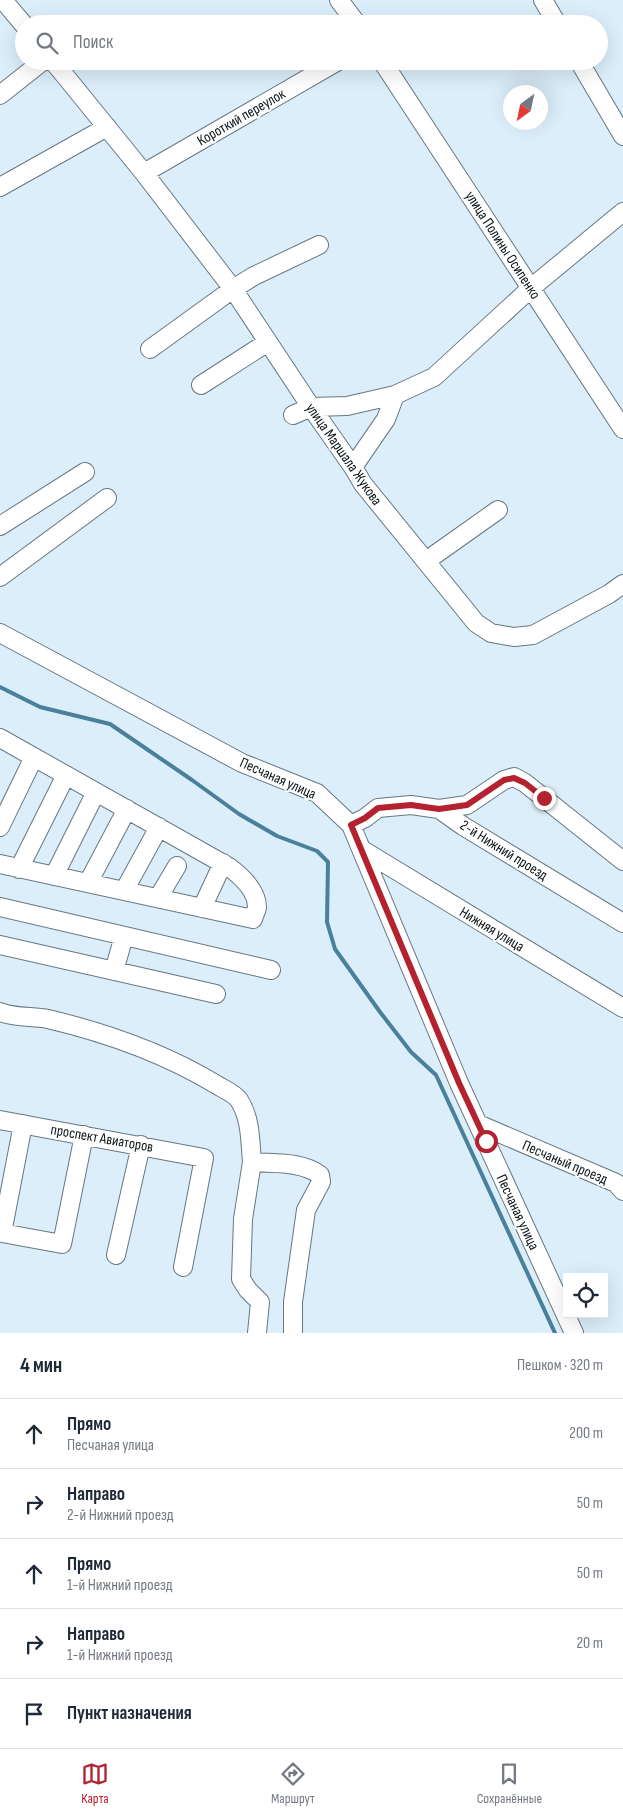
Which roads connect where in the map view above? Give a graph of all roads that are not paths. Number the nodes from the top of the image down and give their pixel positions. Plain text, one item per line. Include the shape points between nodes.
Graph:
1 (3, 0) edge
2 (339, 0) edge
3 (543, 0) edge
4 (16, 15) edge
5 (350, 15) edge
6 (552, 15) edge
7 (32, 70) edge
8 (60, 70) edge
9 (322, 70) edge
10 (388, 70) edge
11 (584, 70) edge
12 (0, 95) edge
13 (107, 127) junction
14 (623, 136) edge
15 (144, 172) junction
16 (0, 187) edge
17 (623, 212) edge
18 (319, 245) dead end
19 (531, 288) junction
20 (233, 289) junction
21 (268, 342) junction
22 (150, 348) dead end
23 (201, 385) dead end
24 (396, 395) junction
25 (311, 407) junction
26 (294, 415) dead end
27 (623, 430) edge
28 (353, 467) junction
29 (85, 472) dead end
30 (107, 498) dead end
31 (498, 510) dead end
32 (0, 526) edge
33 (426, 561) junction
34 (0, 577) edge
35 (623, 584) edge
36 (0, 633) edge
37 (1, 742) edge
38 (34, 757) junction
39 (66, 775) junction
40 (96, 792) junction
41 (127, 809) junction
42 (439, 809) junction
43 (351, 825) junction
44 (0, 827) edge
45 (158, 827) junction
46 (360, 849) junction
47 (623, 861) edge
48 (223, 863) junction
49 (0, 864) edge
50 (176, 866) dead end
51 (19, 868) junction
52 (54, 876) junction
53 (88, 883) junction
54 (124, 891) junction
55 (158, 898) junction
56 (0, 907) edge
57 (202, 908) junction
58 (623, 923) edge
59 (124, 936) junction
60 (0, 945) edge
61 (271, 970) dead end
62 (114, 971) junction
63 (216, 994) dead end
64 (623, 1008) edge
65 (0, 1012) edge
66 (0, 1120) edge
67 (23, 1124) junction
68 (478, 1124) junction
69 (84, 1135) junction
70 (141, 1145) junction
71 (252, 1162) junction
72 (623, 1191) edge
73 (116, 1255) dead end
74 (182, 1267) dead end
75 (257, 1333) edge
76 (293, 1333) edge
77 (574, 1333) edge

1 - 4 street
2 - 5 street
3 - 6 street
7 - 12 street
8 - 13 street, улица Маршала Жукова
9 - 15 street, Короткий переулок
10 - 19 street, улица Полины Осипенко
11 - 14 street
13 - 15 street, улица Маршала Жукова
13 - 16 street
15 - 20 street, улица Маршала Жукова
17 - 19 street
18 - 20 street
19 - 24 street via 434,377
19 - 27 street, улица Полины Осипенко
20 - 21 street, улица Маршала Жукова
20 - 22 street
21 - 23 street
21 - 25 street, улица Маршала Жукова
24 - 25 street via 347,406
24 - 28 street via 386,419
25 - 26 street
25 - 28 street, улица Маршала Жукова
28 - 33 street, улица Маршала Жукова via 363,484
29 - 32 street
30 - 34 street
31 - 33 street
33 - 35 street, улица Маршала Жукова via 476,623 491,633 514,637 533,635
36 - 43 street, Песчаная улица via 242,763 317,793
37 - 38 street
38 - 39 street
38 - 44 street
39 - 40 street
39 - 51 street
40 - 41 street
40 - 52 street
41 - 45 street
41 - 53 street
42 - 43 street, 2-й Нижний проезд via 411,805 378,808
42 - 47 street via 467,805 504,780 514,778 532,788
42 - 58 street, 2-й Нижний проезд
43 - 46 street, Песчаная улица
45 - 48 street
45 - 54 street
46 - 64 street, Нижняя улица
46 - 68 street, Песчаная улица
48 - 57 street
48 - 57 street via 245,879 257,906 254,919
49 - 51 street
50 - 55 street
51 - 52 street
52 - 53 street
53 - 54 street
54 - 55 street
55 - 57 street
56 - 59 street
59 - 61 street
59 - 62 street
60 - 62 street
62 - 63 street
65 - 71 street via 46,1019 119,1039 206,1078 238,1098 248,1118
66 - 67 street, проспект Авиаторов
67 - 69 street, проспект Авиаторов
67 - 69 street via 2,1233 62,1244
68 - 72 street, Песчаный проезд via 616,1183
68 - 77 street, Песчаная улица
69 - 70 street, проспект Авиаторов
70 - 73 street
70 - 74 street, проспект Авиаторов via 204,1158
71 - 75 street via 243,1219 242,1278 260,1302
71 - 76 street via 301,1166 320,1175 321,1182 306,1210 293,1302

